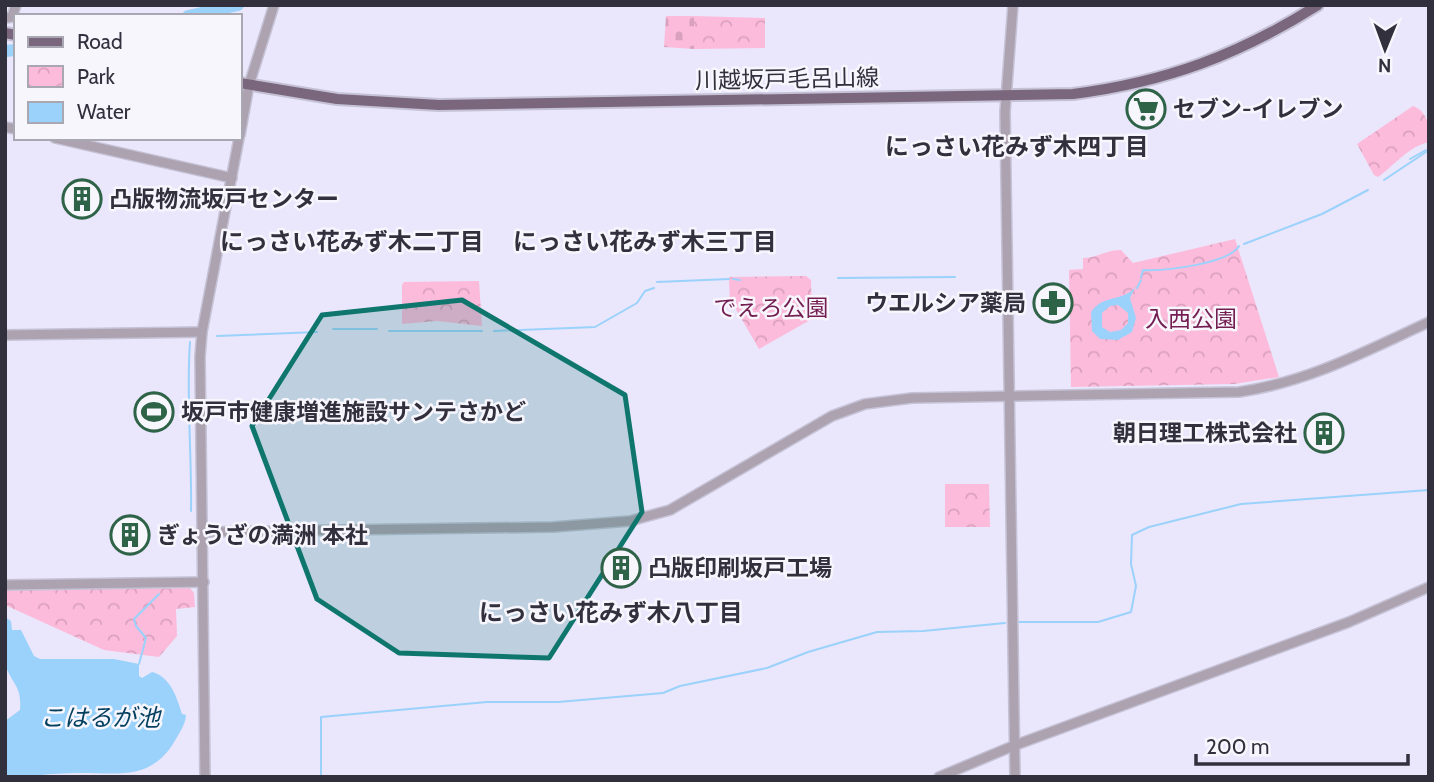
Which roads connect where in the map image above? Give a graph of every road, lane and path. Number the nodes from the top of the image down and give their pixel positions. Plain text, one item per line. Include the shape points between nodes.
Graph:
1 (16, 5) edge
2 (1013, 5) edge
3 (1318, 5) edge
4 (274, 6) edge
5 (5, 18) edge
6 (245, 84) edge
7 (1005, 96) junction
8 (242, 110) edge
9 (64, 140) edge
10 (238, 140) edge
11 (232, 178) junction
12 (1429, 322) edge
13 (202, 332) junction
14 (5, 335) edge
15 (1008, 396) junction
16 (203, 532) junction
17 (204, 582) junction
18 (5, 585) edge
19 (1429, 587) edge
20 (1013, 746) junction
21 (205, 777) edge
22 (939, 777) edge
23 (1015, 777) edge

1 - 5 street via 12,17
2 - 7 street
3 - 7 main road, 川越坂戸毛呂山線 via 1250,46 1184,71 1091,92
4 - 6 street
6 - 7 main road, 川越坂戸毛呂山線 via 337,99 439,105
6 - 8 street
7 - 15 street
9 - 11 street
10 - 11 street
11 - 13 street
12 - 15 street via 1320,372 1259,389
13 - 14 street
13 - 16 street
15 - 16 street via 904,399 857,407 819,423 670,510 630,521 553,527
15 - 20 street
16 - 17 street
17 - 18 street
17 - 21 street
19 - 20 street via 1349,622
20 - 22 street
20 - 23 street

